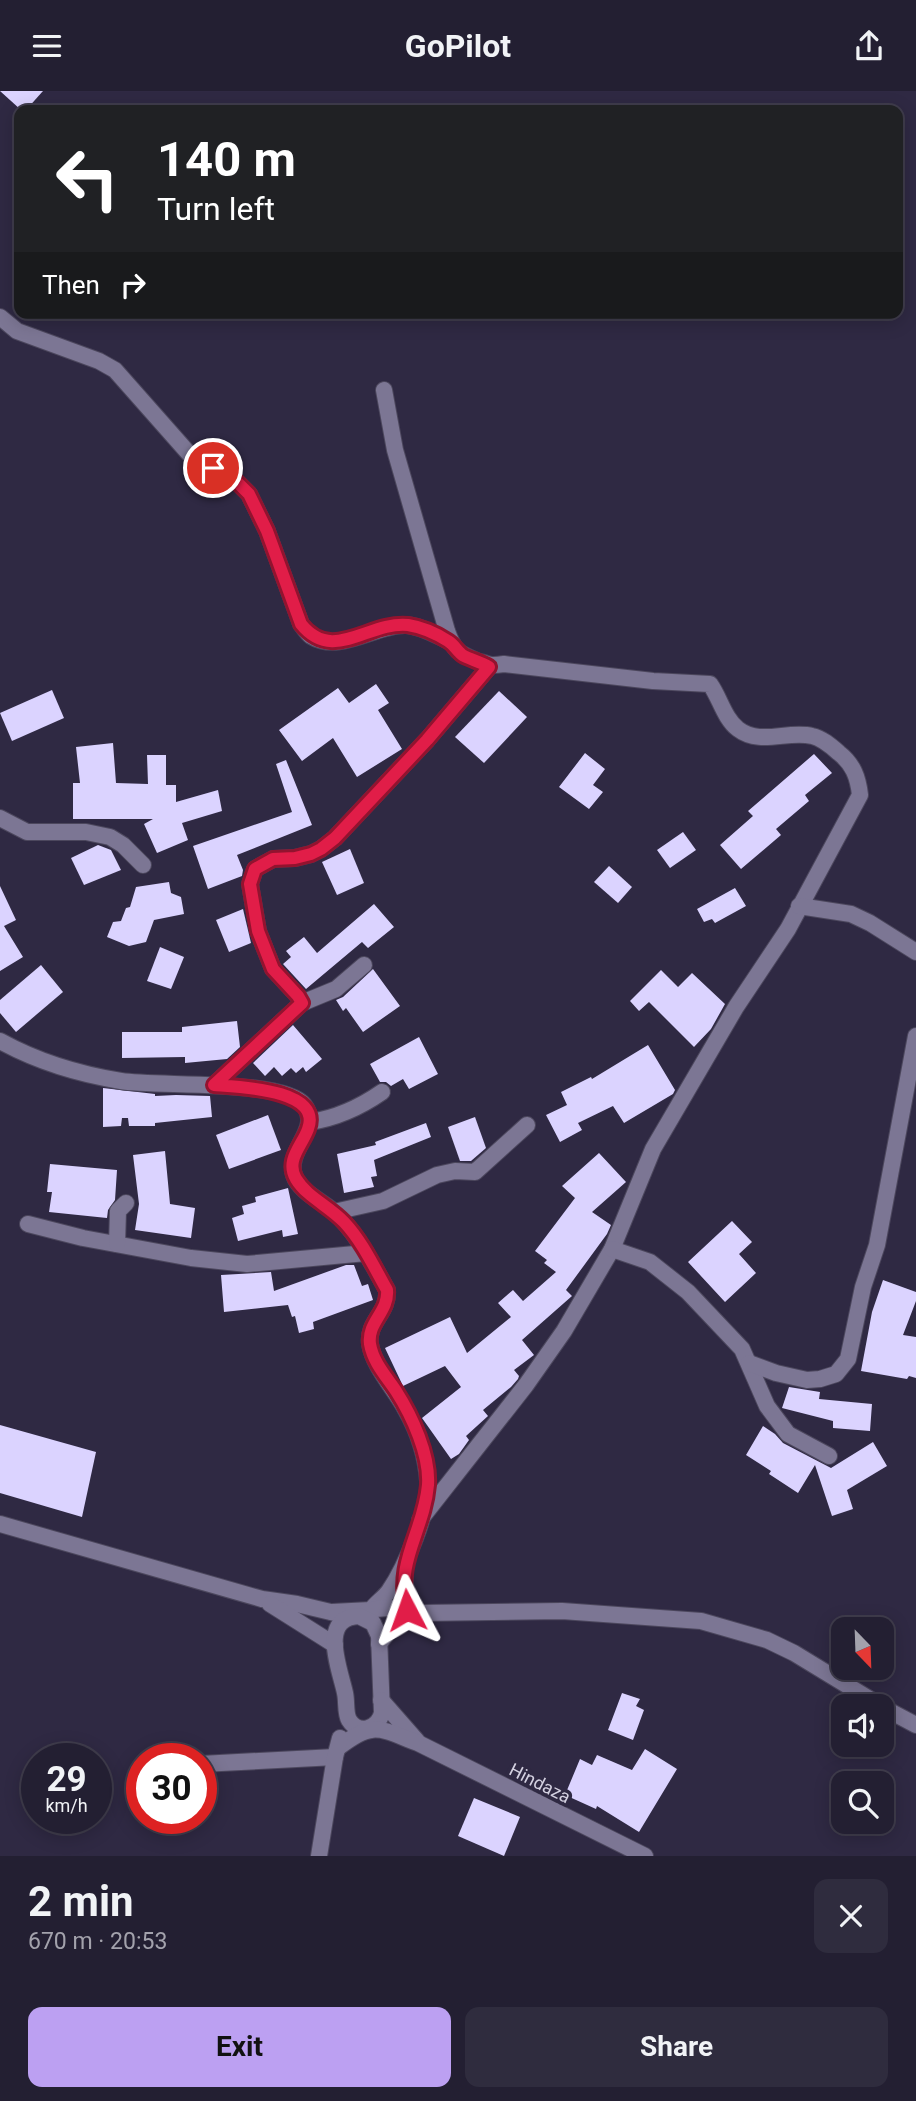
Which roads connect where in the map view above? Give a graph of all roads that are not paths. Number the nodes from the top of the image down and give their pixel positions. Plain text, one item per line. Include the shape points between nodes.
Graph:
1 (0, 317) edge
2 (384, 390) dead end
3 (451, 642) junction
4 (489, 667) junction
5 (0, 818) edge
6 (143, 865) dead end
7 (799, 906) junction
8 (916, 952) edge
9 (364, 965) dead end
10 (302, 1003) junction
11 (916, 1037) edge
12 (0, 1041) edge
13 (214, 1085) junction
14 (382, 1092) dead end
15 (310, 1122) junction
16 (527, 1125) dead end
17 (126, 1203) dead end
18 (334, 1212) junction
19 (28, 1224) dead end
20 (117, 1244) junction
21 (612, 1249) junction
22 (366, 1253) junction
23 (749, 1363) junction
24 (829, 1457) dead end
25 (421, 1520) junction
26 (0, 1524) edge
27 (405, 1567) junction
28 (262, 1599) junction
29 (371, 1610) junction
30 (332, 1612) junction
31 (411, 1614) junction
32 (352, 1617) junction
33 (379, 1643) junction
34 (335, 1649) junction
35 (860, 1694) edge
36 (381, 1702) junction
37 (347, 1707) junction
38 (894, 1714) edge
39 (916, 1725) edge
40 (367, 1729) junction
41 (418, 1743) junction
42 (337, 1752) junction
43 (217, 1763) edge
44 (319, 1856) edge
45 (645, 1856) edge

1 - 3 street via 17,331 115,370 191,456 235,480 249,494 301,624 310,635 341,641 408,625
2 - 3 street via 395,450
3 - 4 street via 457,651
4 - 7 street via 504,664 710,684 738,729 755,737 809,735 829,745 853,768 860,795
4 - 10 street via 335,838 311,854 273,859 255,869 250,884 258,931 273,969
5 - 6 street via 27,831 110,837
7 - 8 street via 851,914
7 - 21 street via 653,1149
9 - 10 street via 336,989
10 - 13 street
11 - 23 street via 877,1245 848,1359 836,1374 820,1380
12 - 13 street via 76,1073 125,1082
13 - 15 street via 291,1097 306,1108
14 - 15 street via 360,1107
15 - 18 street via 295,1153 294,1176 304,1190
16 - 18 street via 475,1172 437,1175 383,1201
17 - 20 street via 118,1211
18 - 22 street
19 - 20 street
20 - 22 street via 247,1264
21 - 23 street via 650,1262 670,1277 742,1349
21 - 25 street via 557,1342
22 - 25 street via 387,1290 384,1309 372,1325 370,1343 416,1427 425,1459 428,1484
23 - 24 street via 767,1405 788,1434
25 - 27 street
26 - 28 street
27 - 29 street
27 - 31 street via 404,1597
28 - 30 street
28 - 34 street
29 - 30 street
29 - 31 street via 386,1607
29 - 32 street
30 - 32 street
31 - 33 street
31 - 35 street via 562,1611 701,1621 767,1640
32 - 33 street via 373,1623
32 - 34 street via 335,1631
33 - 36 street
34 - 37 street
36 - 40 street via 381,1718
36 - 41 street, Hindaza
37 - 40 street via 351,1723
37 - 42 street
38 - 39 street
40 - 41 street, Hindaza
40 - 42 street
41 - 45 street, Hindaza
42 - 43 street
42 - 44 street

